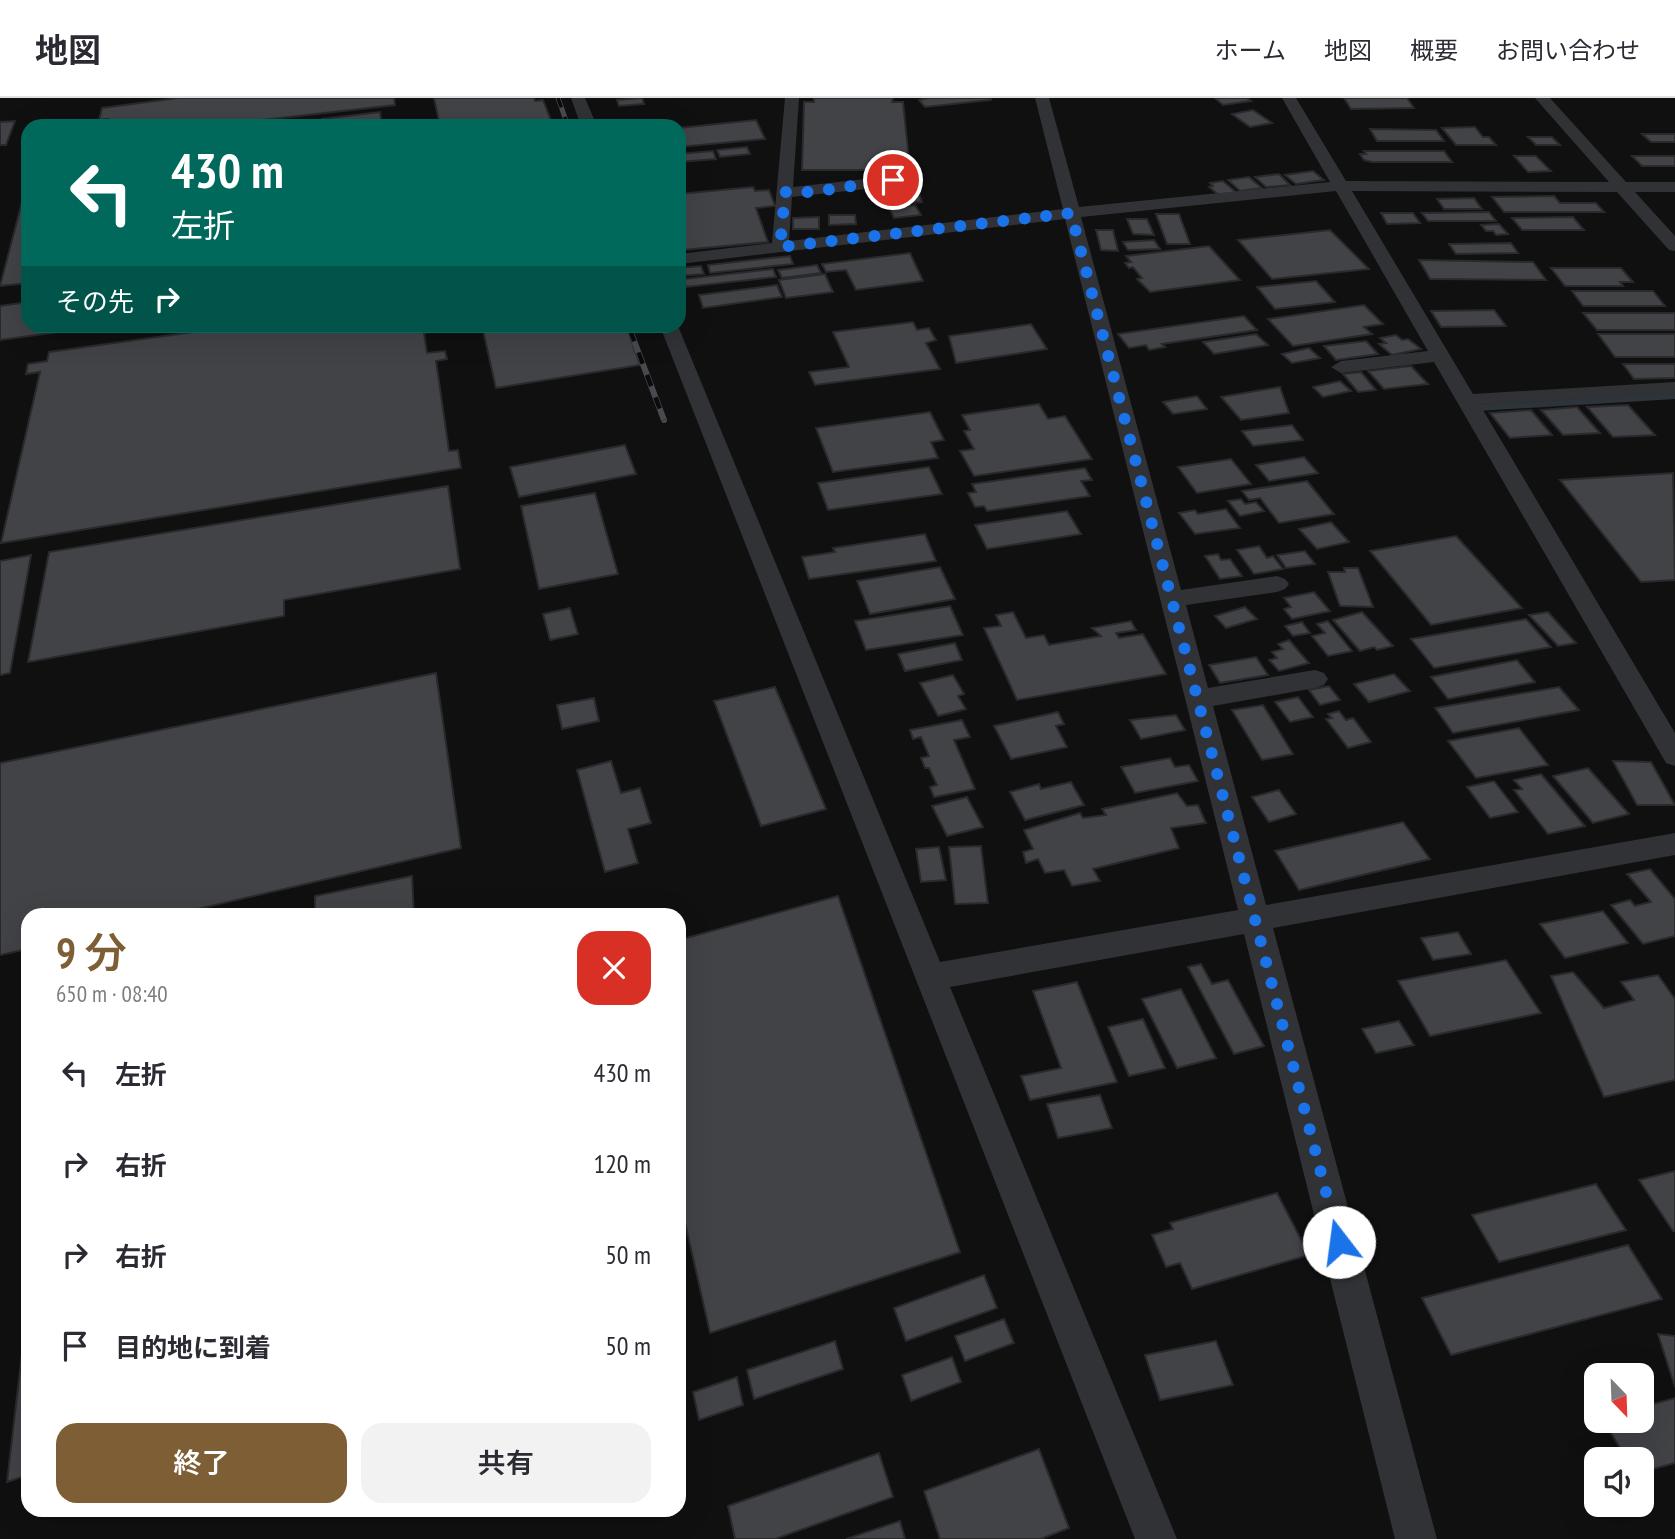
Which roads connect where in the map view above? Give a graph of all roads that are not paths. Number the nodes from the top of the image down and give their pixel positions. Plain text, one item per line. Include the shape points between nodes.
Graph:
1 (578, 98) edge
2 (792, 98) edge
3 (1042, 98) edge
4 (1289, 98) edge
5 (1542, 98) edge
6 (586, 119) edge
7 (893, 180) dead end
8 (1339, 186) junction
9 (1623, 187) junction
10 (1675, 187) edge
11 (785, 192) junction
12 (1071, 213) junction
13 (1675, 246) edge
14 (780, 247) junction
15 (686, 257) edge
16 (672, 333) edge
17 (1440, 355) junction
18 (1341, 367) dead end
19 (1675, 388) edge
20 (1466, 400) junction
21 (1277, 584) dead end
22 (1172, 599) junction
23 (1315, 679) dead end
24 (1198, 699) junction
25 (1675, 755) edge
26 (1675, 844) edge
27 (1254, 917) junction
28 (931, 976) junction
29 (1156, 1539) edge
30 (1416, 1539) edge

1 - 6 street
2 - 11 street
3 - 12 street
4 - 8 street
5 - 9 street
7 - 11 street
8 - 9 street
8 - 12 street
8 - 17 street
9 - 10 street
9 - 13 street
11 - 14 street
12 - 14 street
12 - 22 street
14 - 15 street
16 - 28 street
17 - 18 street
17 - 20 street
19 - 20 street
20 - 25 street
21 - 22 street
22 - 24 street
23 - 24 street
24 - 27 street
26 - 27 street
27 - 28 street
27 - 30 street
28 - 29 street

